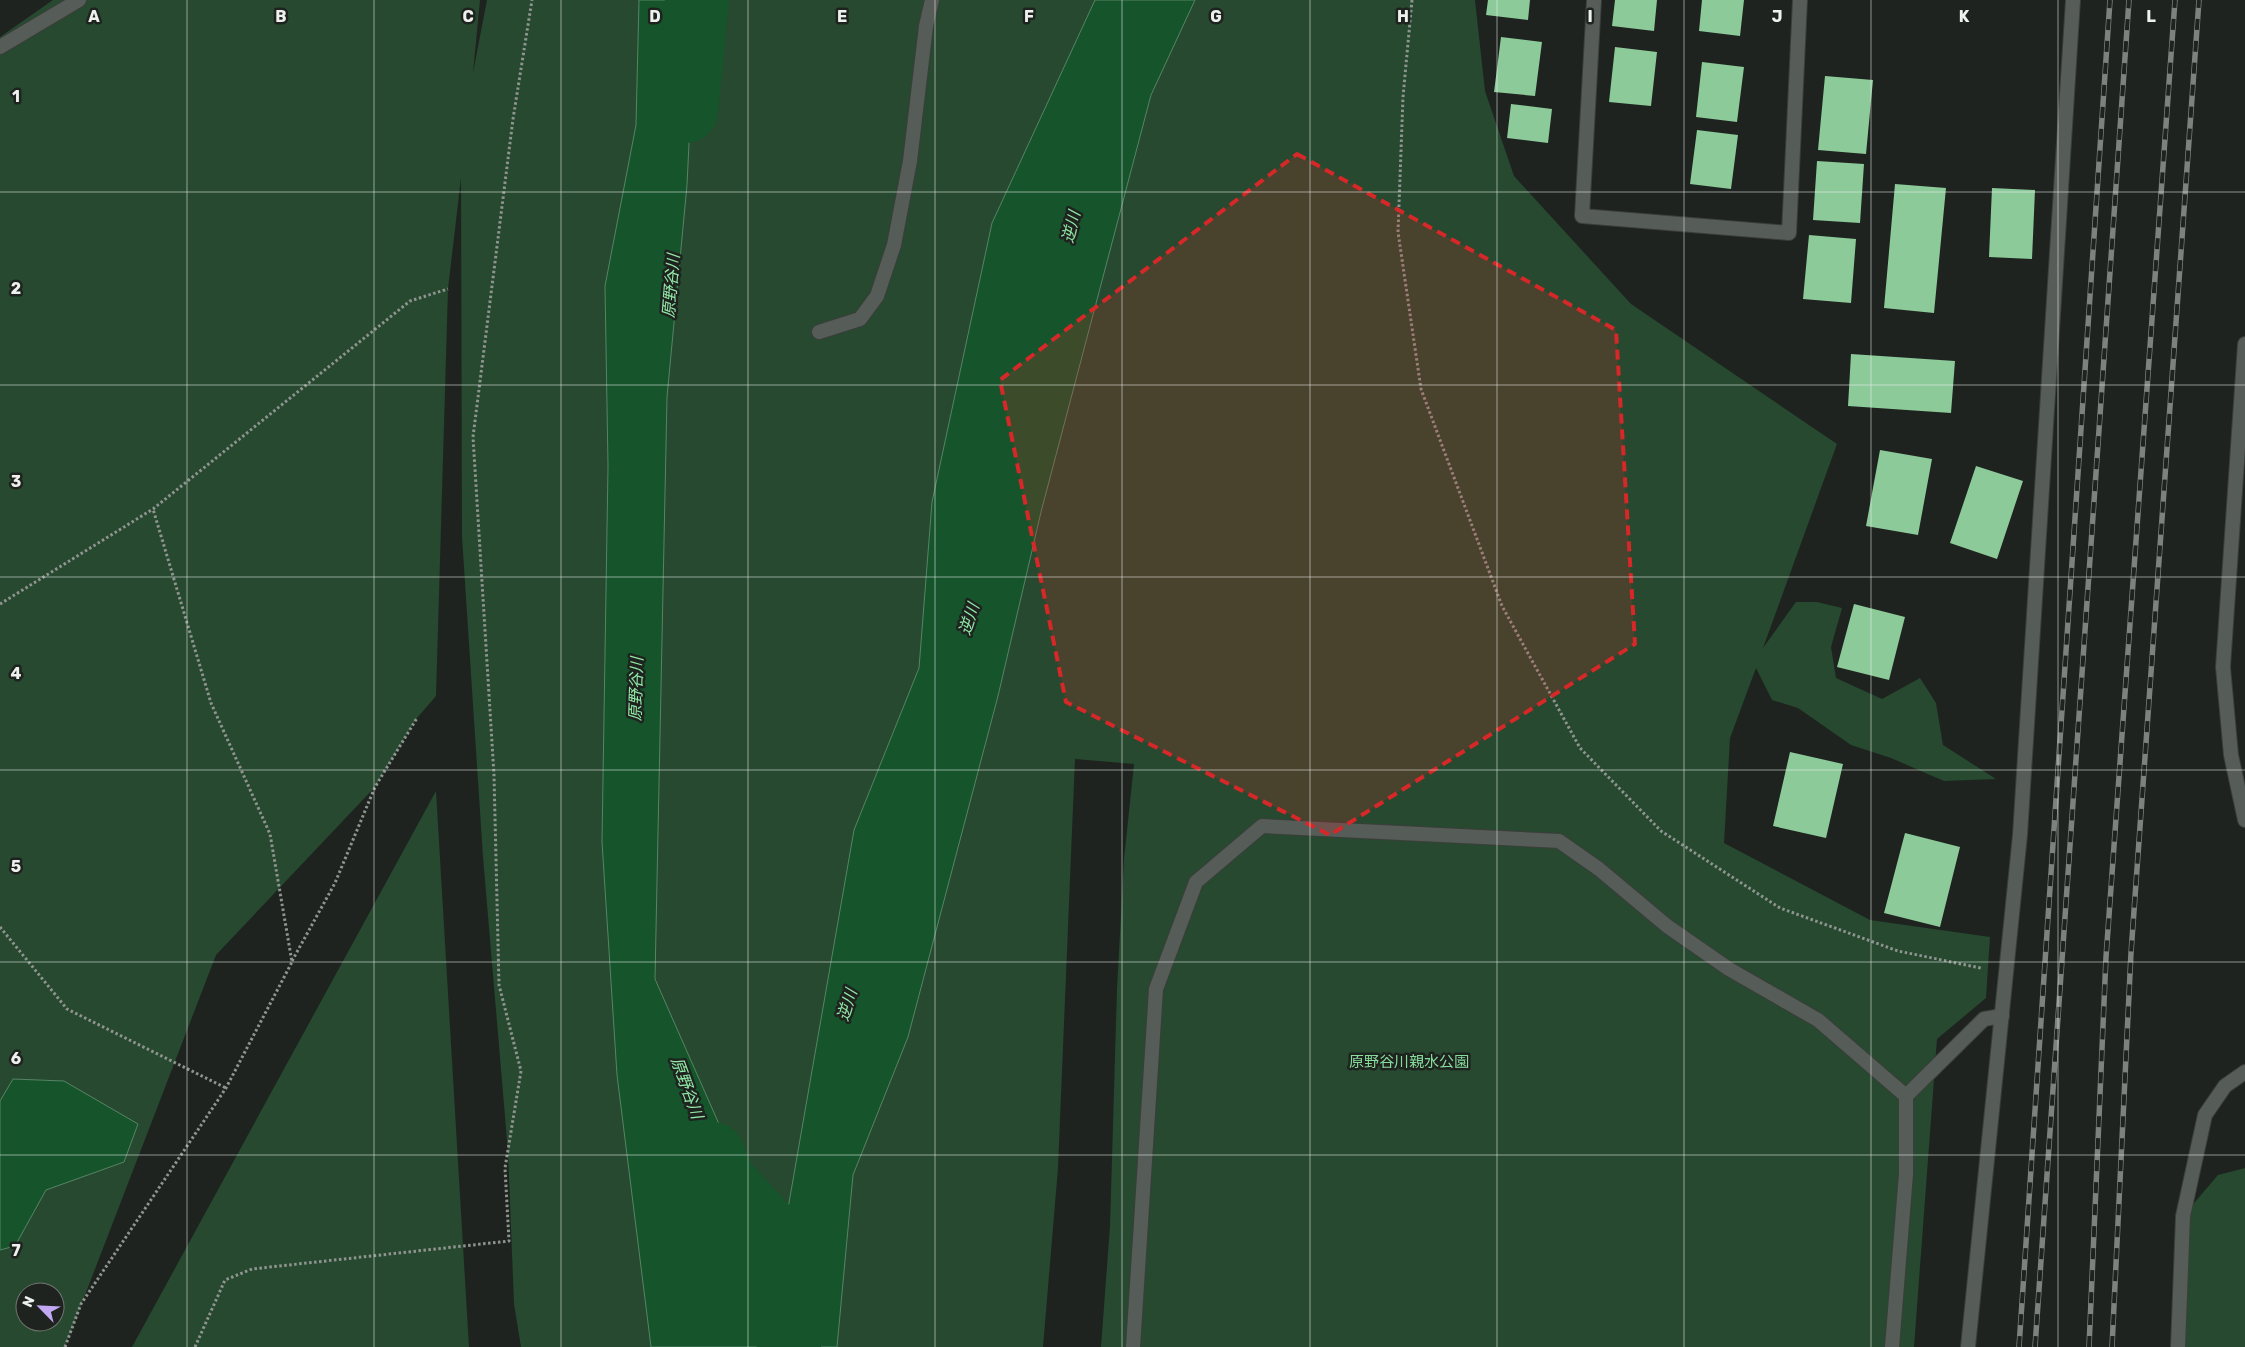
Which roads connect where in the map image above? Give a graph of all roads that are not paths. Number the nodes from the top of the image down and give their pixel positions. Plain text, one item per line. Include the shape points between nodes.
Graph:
1 (79, 0) edge
2 (932, 0) edge
3 (1594, 0) edge
4 (1800, 0) edge
5 (2073, 0) edge
6 (0, 47) edge
7 (819, 332) dead end
8 (2245, 344) edge
9 (2245, 820) edge
10 (2002, 1016) junction
11 (2245, 1072) edge
12 (1906, 1096) junction
13 (1133, 1347) edge
14 (1892, 1347) edge
15 (1968, 1347) edge
16 (2178, 1347) edge

1 - 6 street
2 - 7 street via 910,161 894,245 877,296 860,319
3 - 4 street via 1582,216 1789,233
5 - 10 street via 2021,825
8 - 9 street via 2223,667 2231,755
10 - 12 street via 1984,1019
10 - 15 street
11 - 16 street via 2225,1086 2205,1115 2183,1216
12 - 13 street via 1818,1020 1728,969 1667,926 1599,869 1559,841 1262,826 1196,882 1156,989
12 - 14 street via 1906,1174

